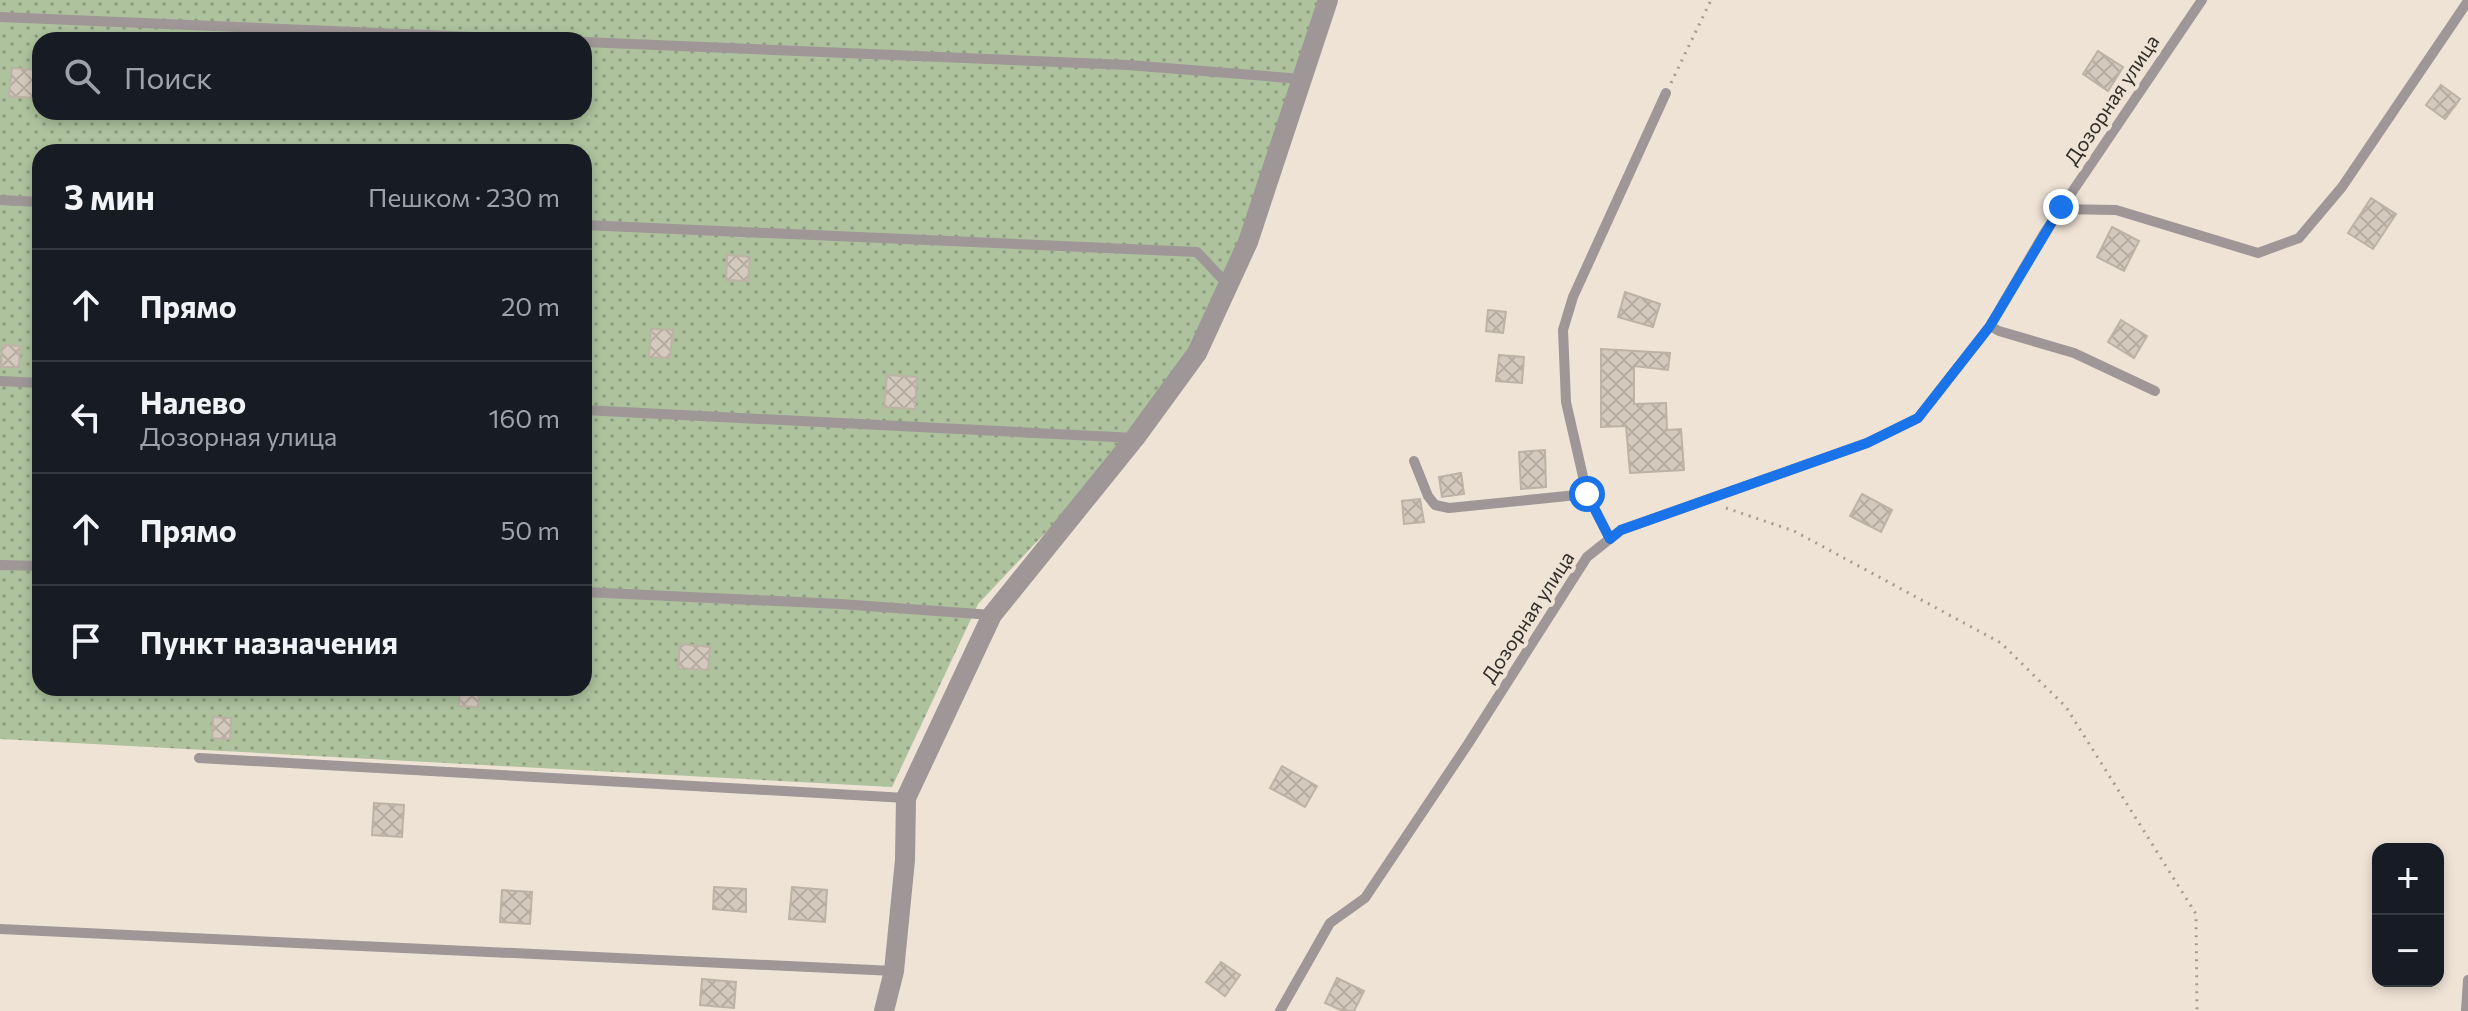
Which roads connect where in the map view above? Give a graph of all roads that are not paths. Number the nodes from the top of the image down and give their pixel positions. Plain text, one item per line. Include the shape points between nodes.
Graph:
1 (1328, 0) edge
2 (2202, 0) edge
3 (2468, 1) edge
4 (0, 17) edge
5 (356, 32) edge
6 (592, 42) edge
7 (1302, 79) junction
8 (1666, 93) road end
9 (0, 200) edge
10 (32, 202) edge
11 (2061, 207) junction
12 (592, 225) edge
13 (1229, 286) junction
14 (1990, 326) junction
15 (0, 381) edge
16 (32, 383) edge
17 (2155, 391) dead end
18 (592, 410) edge
19 (1135, 438) junction
20 (1414, 461) dead end
21 (1587, 494) junction
22 (1610, 539) junction
23 (0, 565) edge
24 (32, 566) edge
25 (592, 592) edge
26 (992, 615) junction
27 (199, 758) dead end
28 (906, 798) junction
29 (0, 929) edge
30 (894, 971) junction
31 (2468, 980) edge
32 (884, 1011) edge
33 (1280, 1011) edge
34 (2466, 1011) edge

1 - 7 street
2 - 11 lane, Дозорная улица
3 - 11 lane via 2342,187 2299,238 2258,253 2116,210
4 - 5 lane
6 - 7 lane via 1128,65
7 - 13 street
8 - 21 lane via 1563,330 1566,402
9 - 10 lane
11 - 14 lane, Дозорная улица
12 - 13 lane via 1197,252
13 - 19 street via 1197,353
14 - 17 lane via 2074,353
14 - 22 lane, Дозорная улица via 1918,418 1867,443 1621,530
15 - 16 lane
18 - 19 lane
19 - 26 street
20 - 21 lane via 1428,496 1435,505 1449,508
21 - 22 lane
22 - 33 lane, Дозорная улица via 1587,557 1365,898 1330,923
23 - 24 lane
25 - 26 lane
26 - 28 street
27 - 28 lane
28 - 30 street
29 - 30 lane
30 - 32 street
31 - 34 lane

